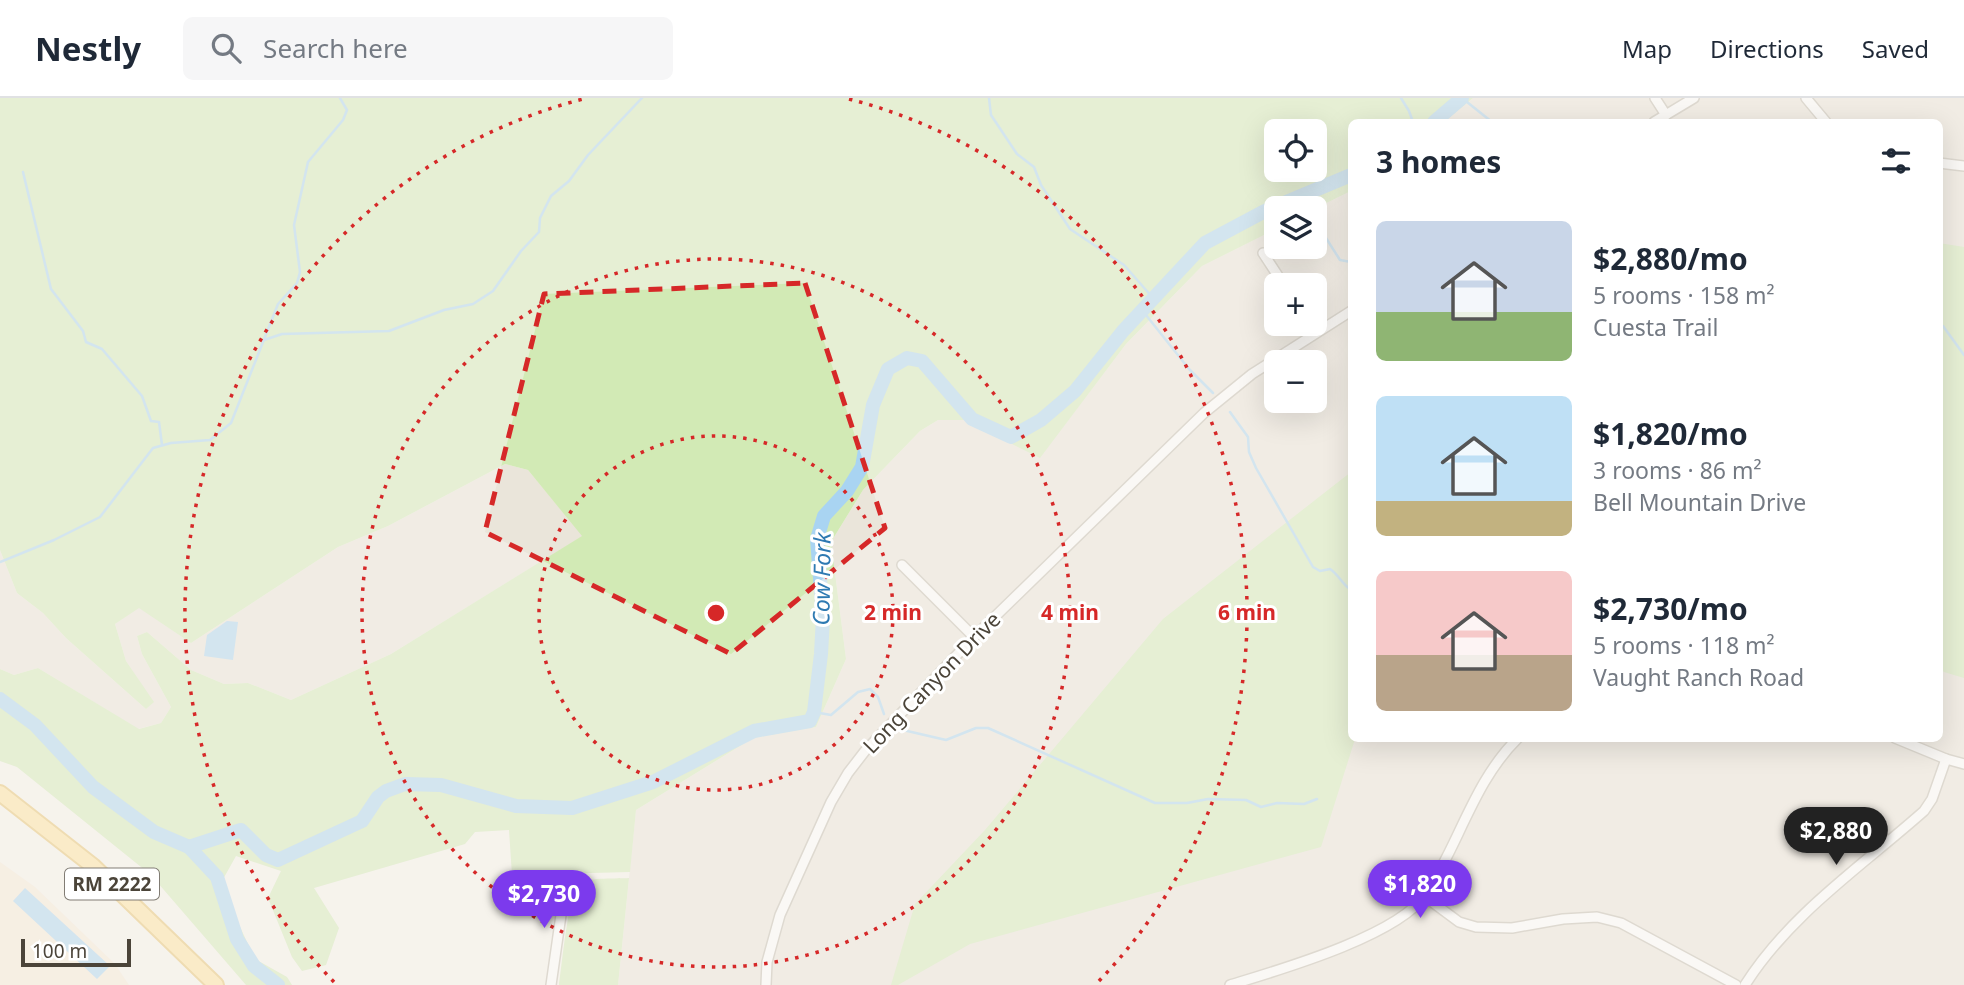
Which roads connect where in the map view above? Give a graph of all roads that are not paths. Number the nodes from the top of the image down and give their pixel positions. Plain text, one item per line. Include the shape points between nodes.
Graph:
1 (1655, 98) edge
2 (1693, 98) edge
3 (1806, 98) edge
4 (1666, 115) junction
5 (1659, 119) edge
6 (1824, 119) edge
7 (1943, 163) edge
8 (1964, 166) edge
9 (1263, 253) dead end
10 (1276, 273) edge
11 (1348, 312) edge
12 (1327, 325) edge
13 (1310, 336) edge
14 (902, 565) dead end
15 (974, 637) junction
16 (1514, 742) edge
17 (1905, 742) edge
18 (1946, 759) junction
19 (1964, 764) edge
20 (0, 793) edge
21 (566, 880) dead end
22 (1424, 896) junction
23 (216, 985) edge
24 (551, 985) edge
25 (766, 985) edge
26 (1230, 985) edge
27 (1736, 985) edge
28 (1745, 985) edge

1 - 4 street
2 - 4 street
3 - 6 street
4 - 5 street
7 - 8 street
9 - 10 street
11 - 12 street, Long Canyon Drive
13 - 15 street, Long Canyon Drive via 1204,413
14 - 15 street
15 - 25 street, Long Canyon Drive via 891,721 848,773 780,915 767,962
16 - 22 street via 1483,782
17 - 18 street
18 - 19 street
18 - 28 street via 1924,811 1802,916
20 - 23 main road, RM 2222 via 93,866
21 - 24 street
22 - 26 street via 1374,932
22 - 27 street via 1452,917 1476,927 1512,928 1597,917 1621,923

